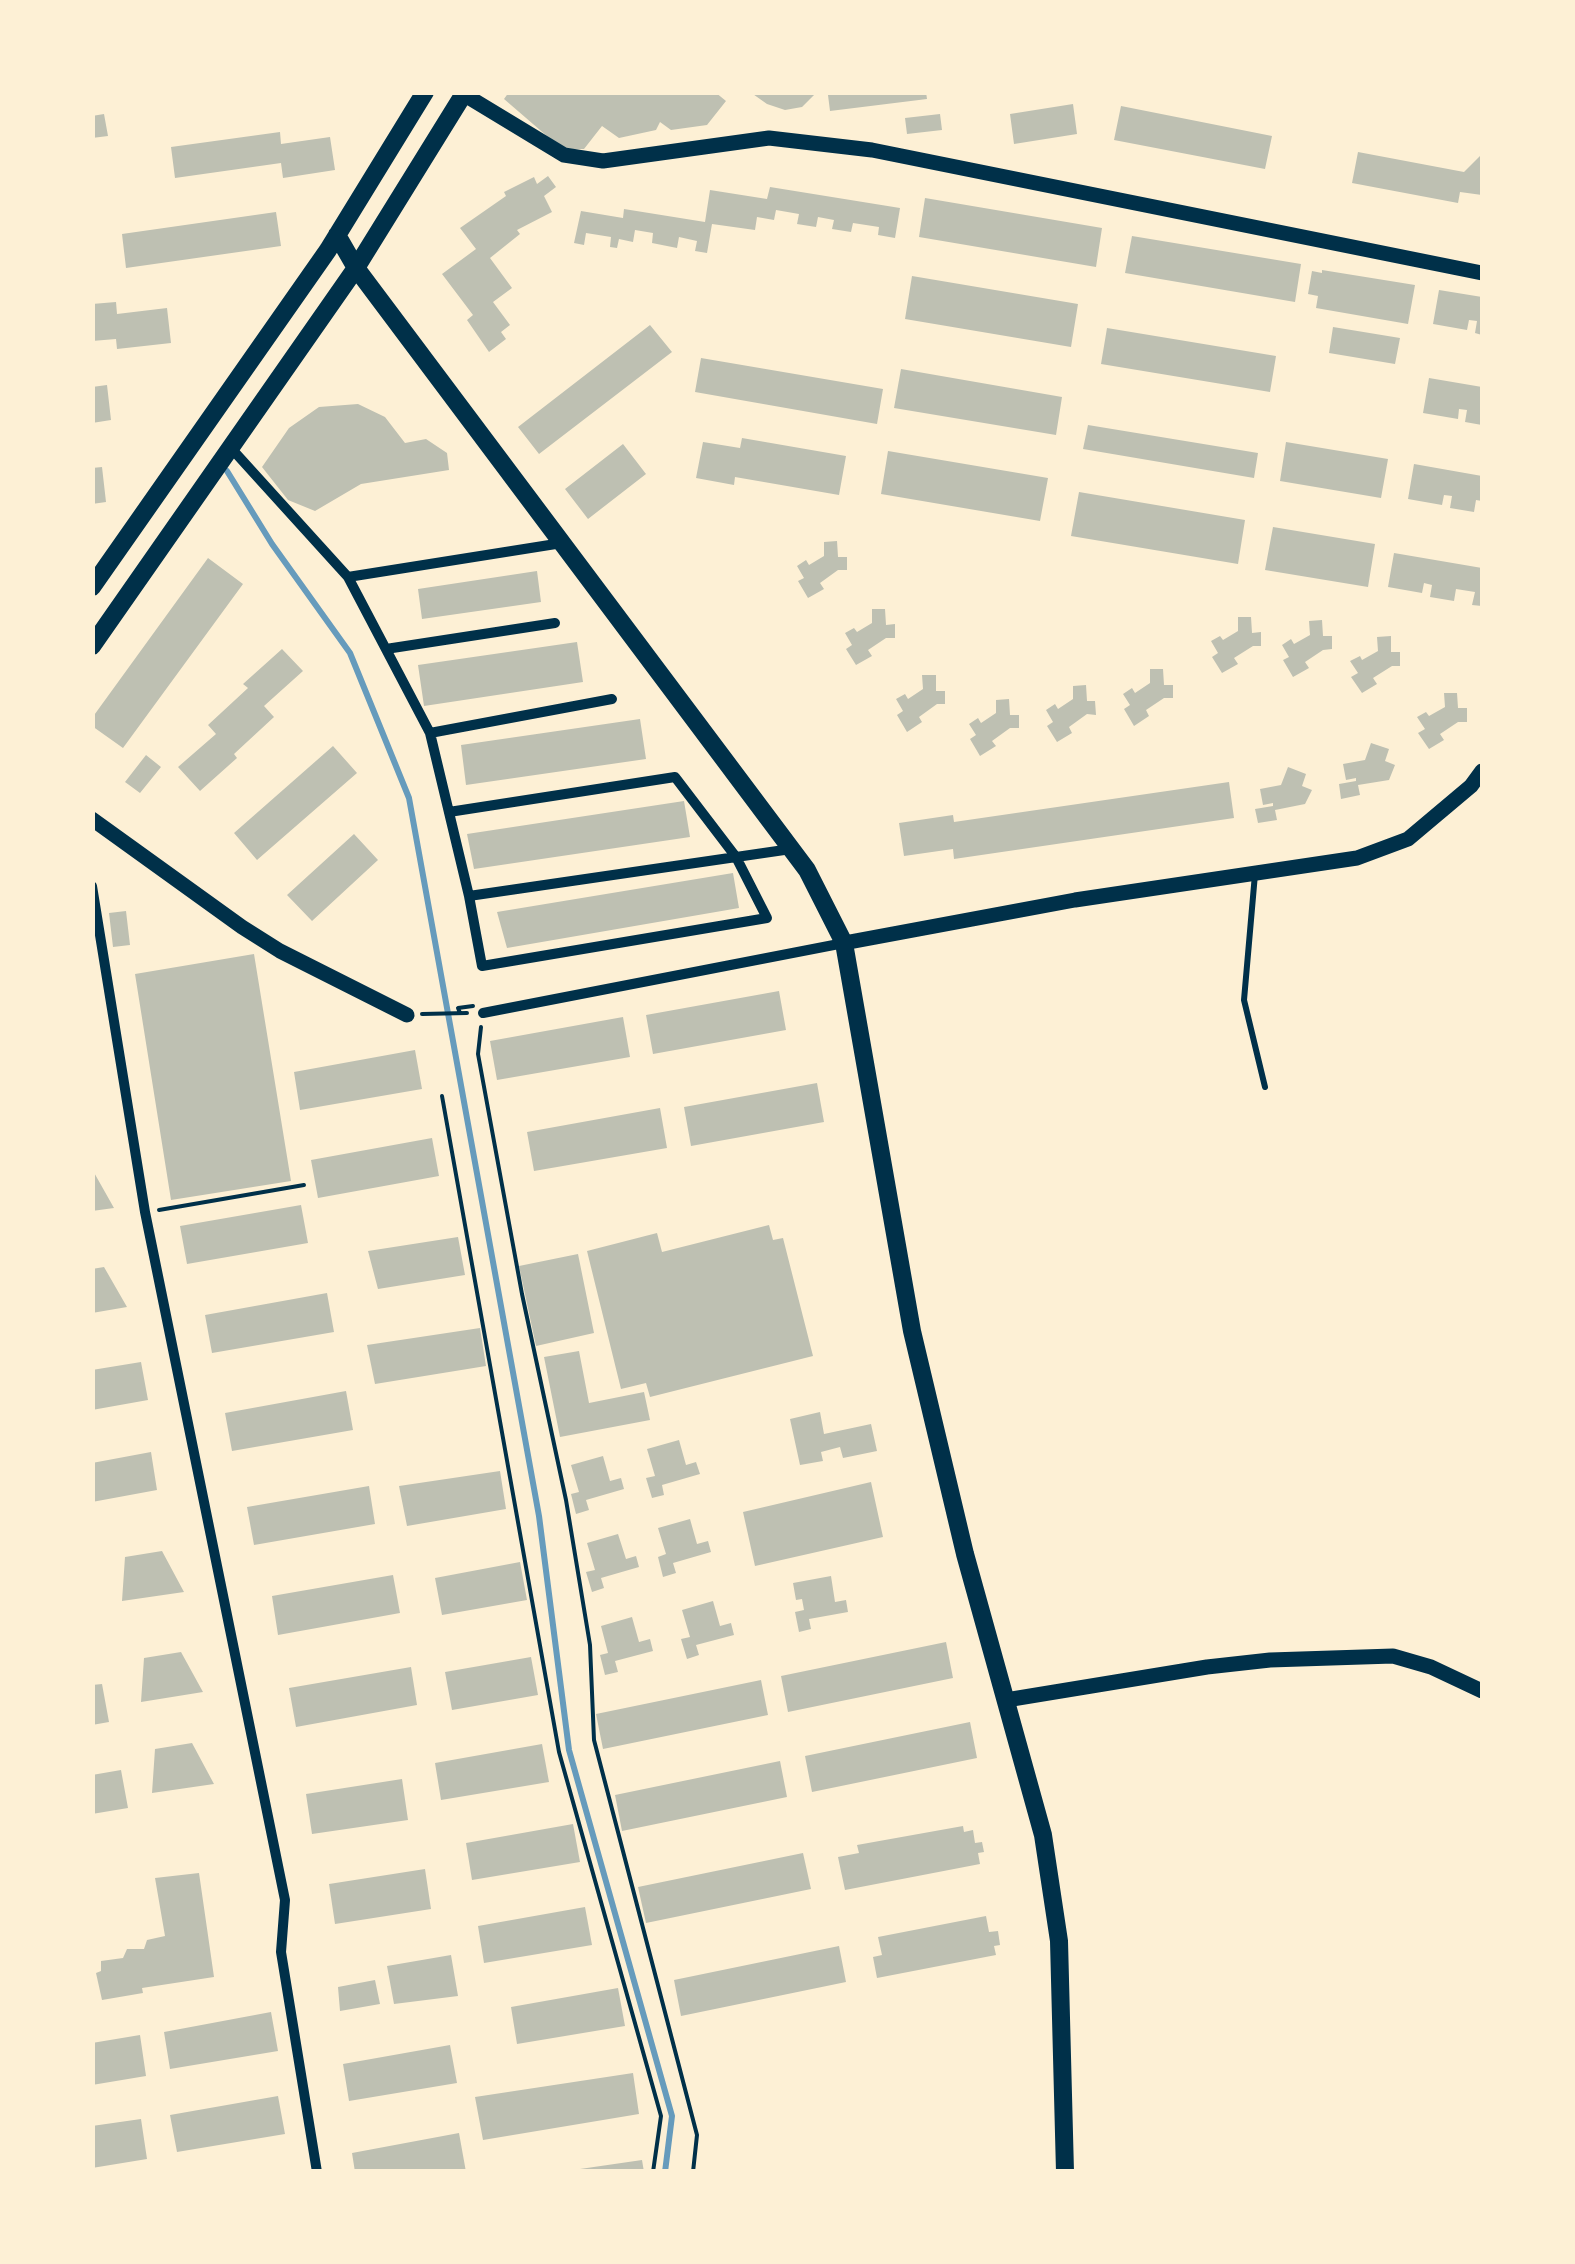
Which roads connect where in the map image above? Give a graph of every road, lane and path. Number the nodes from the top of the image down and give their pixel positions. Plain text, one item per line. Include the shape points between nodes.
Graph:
1 (425, 92) edge
2 (462, 93) edge
3 (337, 235) junction
4 (356, 268) junction
5 (1482, 273) edge
6 (231, 448) junction
7 (563, 543) junction
8 (348, 577) junction
9 (92, 587) edge
10 (556, 623) dead end
11 (92, 646) edge
12 (386, 650) junction
13 (612, 699) dead end
14 (430, 733) junction
15 (1482, 771) edge
16 (449, 812) junction
17 (92, 819) edge
18 (791, 849) junction
19 (736, 857) junction
20 (1255, 872) junction
21 (92, 886) edge
22 (469, 896) junction
23 (844, 943) junction
24 (483, 1012) junction
25 (407, 1015) joint
26 (1265, 1088) dead end
27 (442, 1096) dead end
28 (304, 1186) dead end
29 (145, 1212) junction
30 (1482, 1691) edge
31 (1006, 1700) junction
32 (317, 2172) edge
33 (653, 2172) edge
34 (693, 2172) edge
35 (1065, 2172) edge

1 - 3 main road
2 - 4 main road
2 - 5 street via 564,154 603,161 769,138 872,150
3 - 4 main road
3 - 9 main road
4 - 6 main road
4 - 7 main road
6 - 8 street
6 - 11 main road
7 - 8 street
7 - 18 main road
8 - 12 street
10 - 12 street
12 - 14 street
13 - 14 street
14 - 16 street
15 - 20 street via 1408,839 1357,858
16 - 19 street via 676,777
16 - 22 street
17 - 25 street via 255,935
18 - 19 street
18 - 23 main road
19 - 22 street
19 - 22 street via 767,918 482,966
20 - 23 street
20 - 26 lane via 1244,1000
21 - 29 street
23 - 24 street
23 - 31 main road via 912,1331
24 - 25 path
24 - 34 path via 478,1054 566,1500 590,1645 594,1740 697,2134
27 - 33 path via 559,1752 661,2116
28 - 29 path
29 - 32 street via 286,1900 280,1952
30 - 31 street via 1393,1656 1207,1667
31 - 35 main road via 1043,1835 1059,1941

